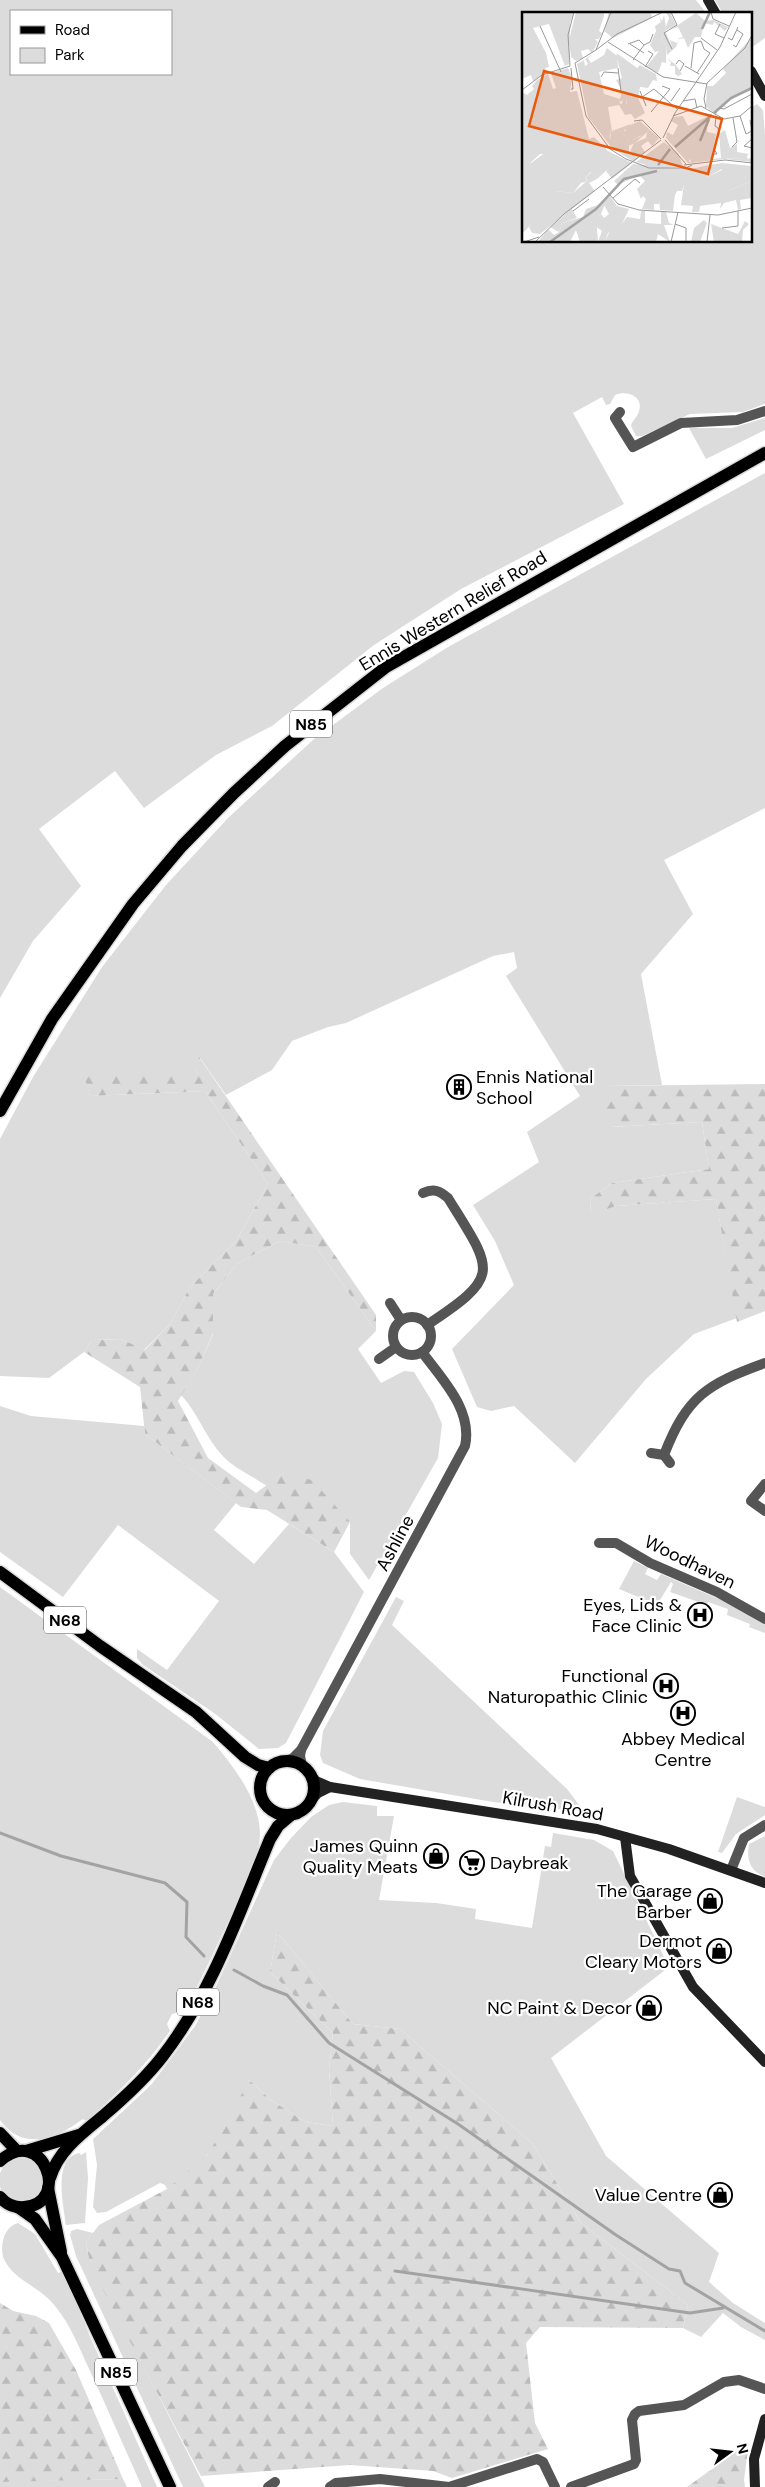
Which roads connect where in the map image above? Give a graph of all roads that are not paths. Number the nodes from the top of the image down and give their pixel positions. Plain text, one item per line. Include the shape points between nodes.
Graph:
1 (708, 0) edge
2 (715, 12) edge
3 (752, 73) edge
4 (765, 96) edge
5 (765, 411) edge
6 (620, 412) dead end
7 (765, 453) edge
8 (0, 1110) edge
9 (423, 1193) dead end
10 (390, 1303) dead end
11 (401, 1320) junction
12 (427, 1325) junction
13 (396, 1347) junction
14 (422, 1352) junction
15 (379, 1359) dead end
16 (765, 1363) edge
17 (651, 1453) dead end
18 (765, 1484) edge
19 (765, 1511) edge
20 (599, 1544) dead end
21 (0, 1572) edge
22 (765, 1619) edge
23 (234, 1747) junction
24 (301, 1750) junction
25 (286, 1761) junction
26 (302, 1766) junction
27 (269, 1768) junction
28 (311, 1776) junction
29 (330, 1787) junction
30 (260, 1791) junction
31 (311, 1800) junction
32 (264, 1803) junction
33 (291, 1815) junction
34 (765, 1826) edge
35 (624, 1837) junction
36 (270, 1839) junction
37 (731, 1870) junction
38 (765, 1883) edge
39 (765, 2062) edge
40 (0, 2133) edge
41 (80, 2134) junction
42 (21, 2151) junction
43 (0, 2161) edge
44 (49, 2183) junction
45 (0, 2197) edge
46 (18, 2207) junction
47 (62, 2257) junction
48 (765, 2389) edge
49 (765, 2419) edge
50 (380, 2483) edge
51 (461, 2485) edge
52 (170, 2487) edge
53 (330, 2487) edge
54 (556, 2487) edge
55 (571, 2487) edge
56 (755, 2487) edge

1 - 2 main road
3 - 4 main road
5 - 6 street via 737,420 681,423 633,447 615,418
7 - 8 main road, Ennis Western Relief Road / N85 via 386,667 285,746 182,846 133,904 52,1019
9 - 12 street via 433,1189 448,1198 481,1253 484,1274 472,1293
10 - 11 street
11 - 12 street via 417,1317
11 - 13 street via 393,1332
12 - 14 street via 430,1340
13 - 14 street via 406,1354
13 - 15 street
14 - 24 street, Ashline via 462,1411 467,1435 465,1446
16 - 17 street via 720,1381 701,1395 683,1413 667,1459
18 - 19 street via 750,1501
20 - 22 street, Woodhaven via 616,1543
21 - 23 main road, N68 via 196,1712
23 - 27 main road, N68 via 258,1765
23 - 30 main road, N68 via 256,1779
24 - 25 street, Ashline
24 - 26 street
25 - 26 main road
25 - 27 main road
26 - 28 main road
27 - 30 main road via 261,1778
28 - 29 main road, Kilrush Road
28 - 31 main road via 314,1788
29 - 31 main road via 318,1792
29 - 35 main road, Kilrush Road via 558,1822
30 - 32 main road, N68
31 - 33 main road, N68
32 - 33 main road via 276,1813
32 - 36 main road, N68 via 272,1824
33 - 36 main road, N68 via 278,1826
34 - 37 street via 744,1838
35 - 37 main road, Kilrush Road via 669,1848
35 - 39 main road via 630,1876 693,1987
36 - 41 main road, N68 via 210,1978 184,2024 162,2057 136,2086
37 - 38 main road, Kilrush Road
40 - 42 main road, N85
41 - 42 main road, N68
41 - 44 main road, N68 via 55,2163
42 - 43 main road via 8,2154
42 - 44 main road, N85 via 43,2160 48,2169
44 - 46 main road via 37,2203
44 - 47 main road, N85
45 - 46 main road, N85
46 - 47 main road, N85 via 35,2219
47 - 52 main road, N85
48 - 55 street via 739,2380 724,2382 684,2405 639,2411 632,2420 634,2464
49 - 56 main road via 754,2459
50 - 51 street
50 - 53 street via 336,2483
51 - 54 street via 537,2459 543,2462

